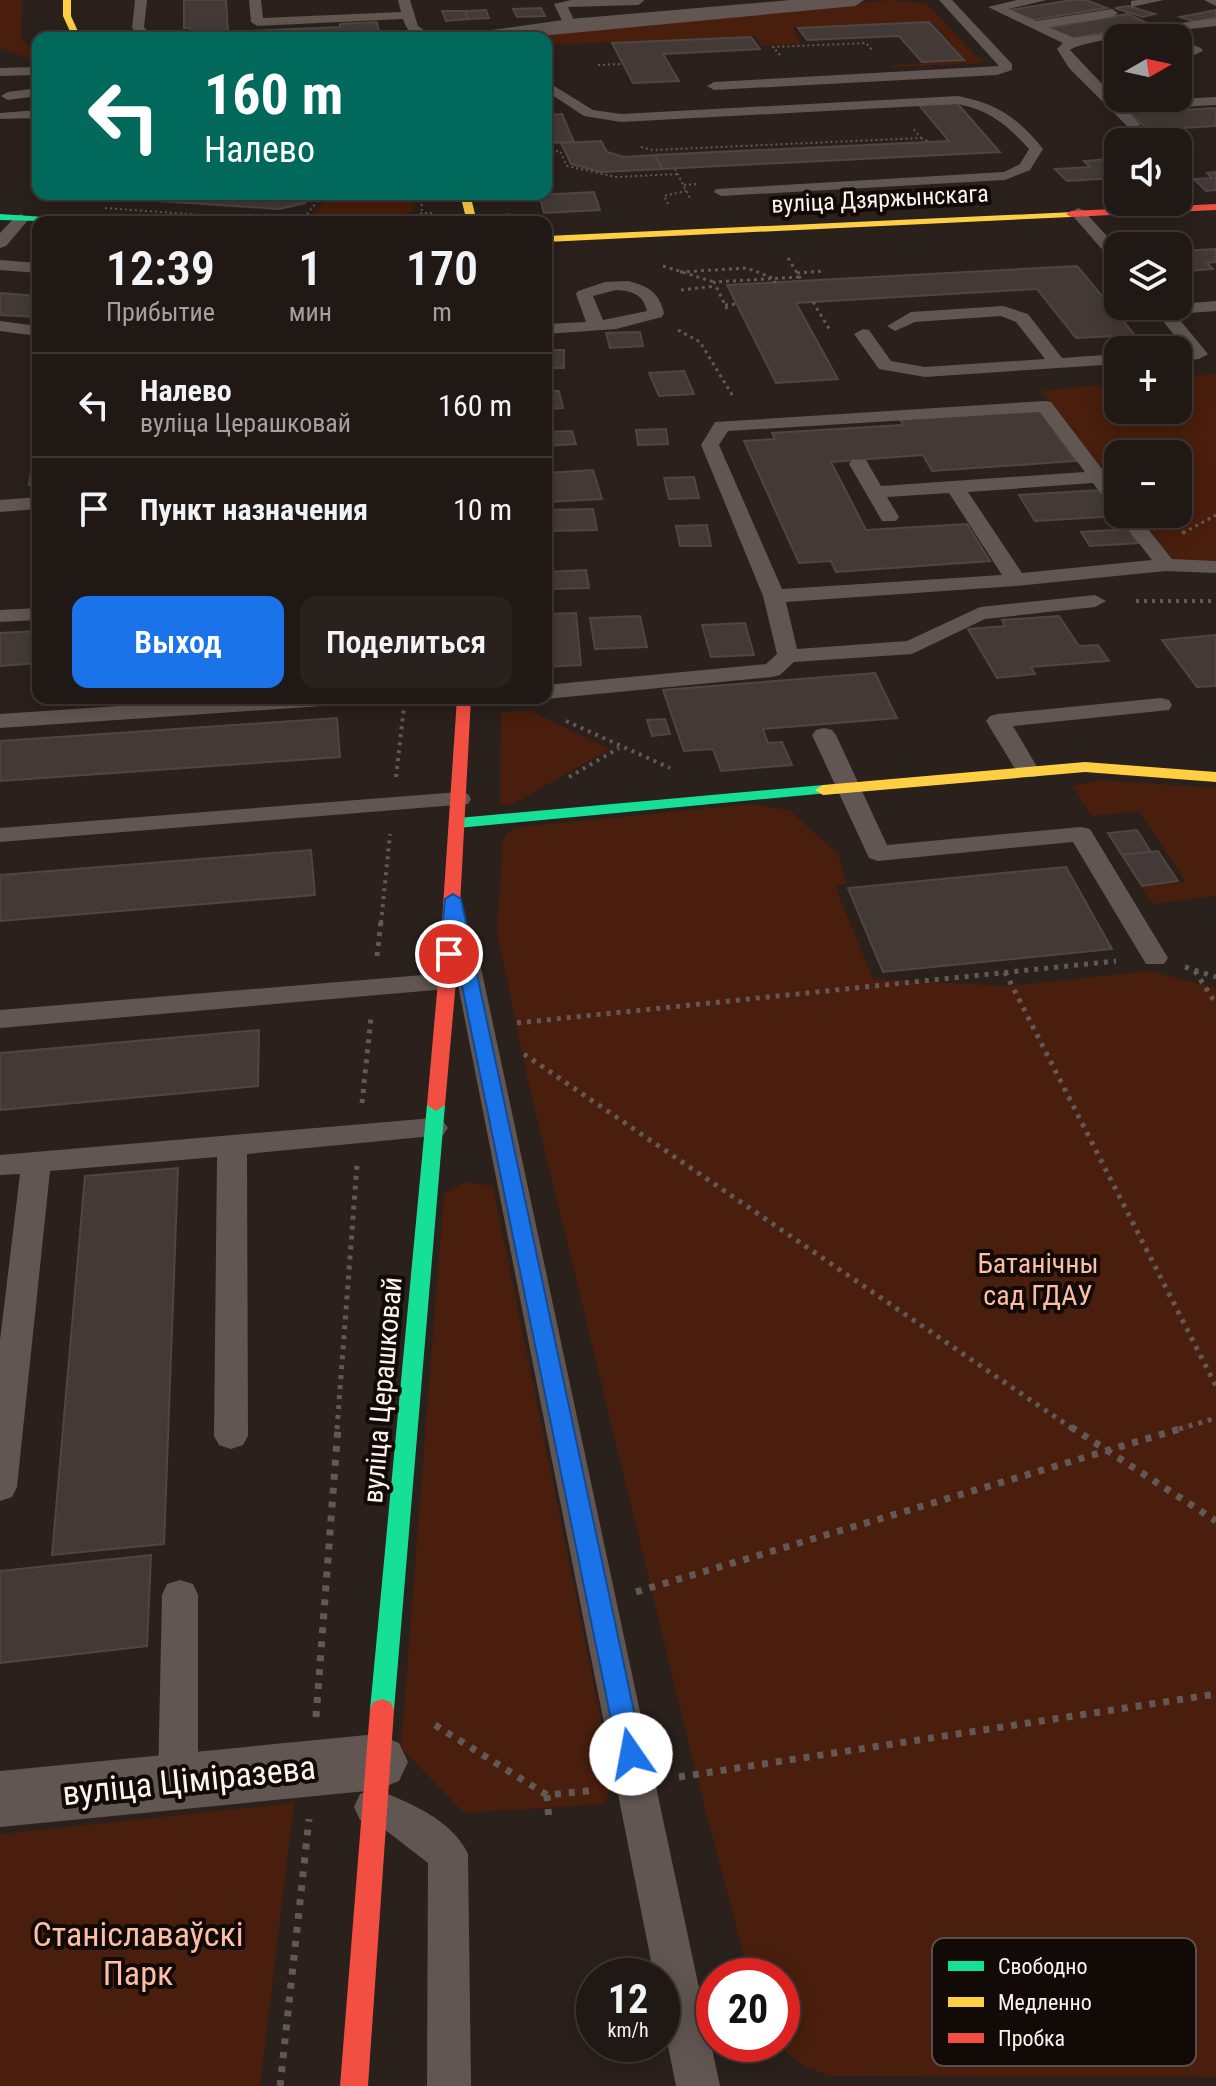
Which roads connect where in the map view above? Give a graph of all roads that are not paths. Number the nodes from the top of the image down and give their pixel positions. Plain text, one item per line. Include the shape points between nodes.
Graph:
1 (67, 0) edge
2 (141, 0) edge
3 (255, 0) edge
4 (404, 0) edge
5 (855, 0) edge
6 (945, 0) edge
7 (1041, 0) edge
8 (1158, 0) edge
9 (1210, 0) edge
10 (638, 1) edge
11 (1216, 2) edge
12 (778, 3) edge
13 (1135, 4) dead end
14 (1112, 13) dead end
15 (408, 15) junction
16 (1216, 22) edge
17 (570, 25) junction
18 (1192, 25) edge
19 (1033, 26) junction
20 (74, 32) edge
21 (142, 32) edge
22 (419, 32) edge
23 (520, 32) edge
24 (1104, 37) edge
25 (1072, 42) junction
26 (20, 57) dead end
27 (32, 70) edge
28 (32, 71) edge
29 (0, 72) edge
30 (714, 86) dead end
31 (552, 89) edge
32 (32, 93) edge
33 (1104, 93) edge
34 (8, 96) dead end
35 (1216, 101) edge
36 (1192, 102) edge
37 (1123, 112) edge
38 (32, 114) edge
39 (3, 116) dead end
40 (1134, 125) dead end
41 (721, 192) dead end
42 (1216, 207) edge
43 (1078, 213) junction
44 (0, 217) edge
45 (21, 219) junction
46 (32, 220) edge
47 (552, 239) edge
48 (1104, 242) edge
49 (0, 243) edge
50 (0, 265) edge
51 (32, 268) edge
52 (1216, 306) edge
53 (1192, 307) edge
54 (1172, 320) edge
55 (596, 325) junction
56 (0, 326) edge
57 (895, 326) dead end
58 (552, 329) edge
59 (32, 330) edge
60 (863, 334) dead end
61 (1208, 358) edge
62 (1104, 360) edge
63 (1057, 363) junction
64 (859, 464) dead end
65 (1098, 477) junction
66 (1104, 485) edge
67 (955, 487) junction
68 (873, 492) junction
69 (32, 503) edge
70 (0, 506) edge
71 (889, 517) dead end
72 (1137, 528) edge
73 (1166, 565) junction
74 (1216, 567) edge
75 (1016, 580) junction
76 (774, 596) junction
77 (1095, 601) road end
78 (32, 614) edge
79 (0, 616) edge
80 (788, 656) junction
81 (552, 692) edge
82 (249, 704) edge
83 (464, 704) edge
84 (1161, 705) dead end
85 (0, 721) edge
86 (824, 735) dead end
87 (1028, 772) junction
88 (1216, 777) edge
89 (848, 788) junction
90 (459, 811) junction
91 (0, 835) edge
92 (453, 899) junction
93 (1155, 958) road end
94 (447, 981) junction
95 (0, 1019) edge
96 (433, 1128) junction
97 (232, 1144) junction
98 (36, 1162) junction
99 (0, 1165) edge
100 (231, 1436) dead end
101 (0, 1487) edge
102 (180, 1595) dead end
103 (178, 1781) junction
104 (376, 1784) junction
105 (0, 1799) edge
106 (354, 2086) edge
107 (449, 2086) edge
108 (698, 2086) edge

1 - 20 street
2 - 21 lane
3 - 15 lane via 257,22
4 - 15 lane
5 - 12 street
6 - 30 lane via 1007,67
7 - 19 lane via 994,7
8 - 13 lane
9 - 11 lane
10 - 17 lane via 560,4
12 - 17 street
14 - 19 lane
15 - 22 lane
16 - 18 lane
17 - 23 street
19 - 25 lane
24 - 25 lane
25 - 33 lane via 1063,49
26 - 27 lane
28 - 29 lane
31 - 41 lane via 604,117 958,100 1008,116 1036,149 1030,164 1005,176
32 - 34 lane
35 - 36 lane
37 - 40 lane
38 - 39 lane
42 - 43 street, вуліца Дзяржынскага
43 - 47 street, вуліца Дзяржынскага
43 - 48 lane
44 - 45 street
45 - 46 street
45 - 49 lane
50 - 51 lane
52 - 53 lane
54 - 61 lane
55 - 55 lane via 630,321 656,313 640,288 602,288 584,294
55 - 58 lane
56 - 59 lane
57 - 63 lane via 911,317 1003,311 1022,318
60 - 63 lane via 885,365 925,372
62 - 63 lane
64 - 68 lane
65 - 66 lane
65 - 67 lane
65 - 76 lane via 1045,406 722,426 710,445
67 - 68 lane
67 - 75 lane
68 - 71 lane
69 - 70 lane
72 - 73 lane
73 - 74 lane
73 - 75 lane
75 - 76 lane
76 - 80 lane
77 - 80 lane via 980,613 912,647
78 - 79 lane
80 - 81 lane via 772,670
82 - 85 lane
83 - 90 street, вуліца Церашковай
84 - 87 lane via 998,721
86 - 89 lane
87 - 88 street via 1085,767
87 - 89 street
89 - 90 street
89 - 93 lane via 878,853 1081,834
90 - 91 lane via 393,803
90 - 92 street, вуліца Церашковай
92 - 94 street, вуліца Церашковай
92 - 108 lane via 621,1786
94 - 95 lane
94 - 96 street, вуліца Церашковай
96 - 97 lane
96 - 104 street, вуліца Церашковай
97 - 98 lane
97 - 100 lane
98 - 99 lane
98 - 101 lane
102 - 103 lane
103 - 104 street, вуліца Ціміразева via 313,1768
103 - 105 street, вуліца Ціміразева
104 - 106 street, вуліца Церашковай
104 - 107 lane via 398,1816 448,1854

